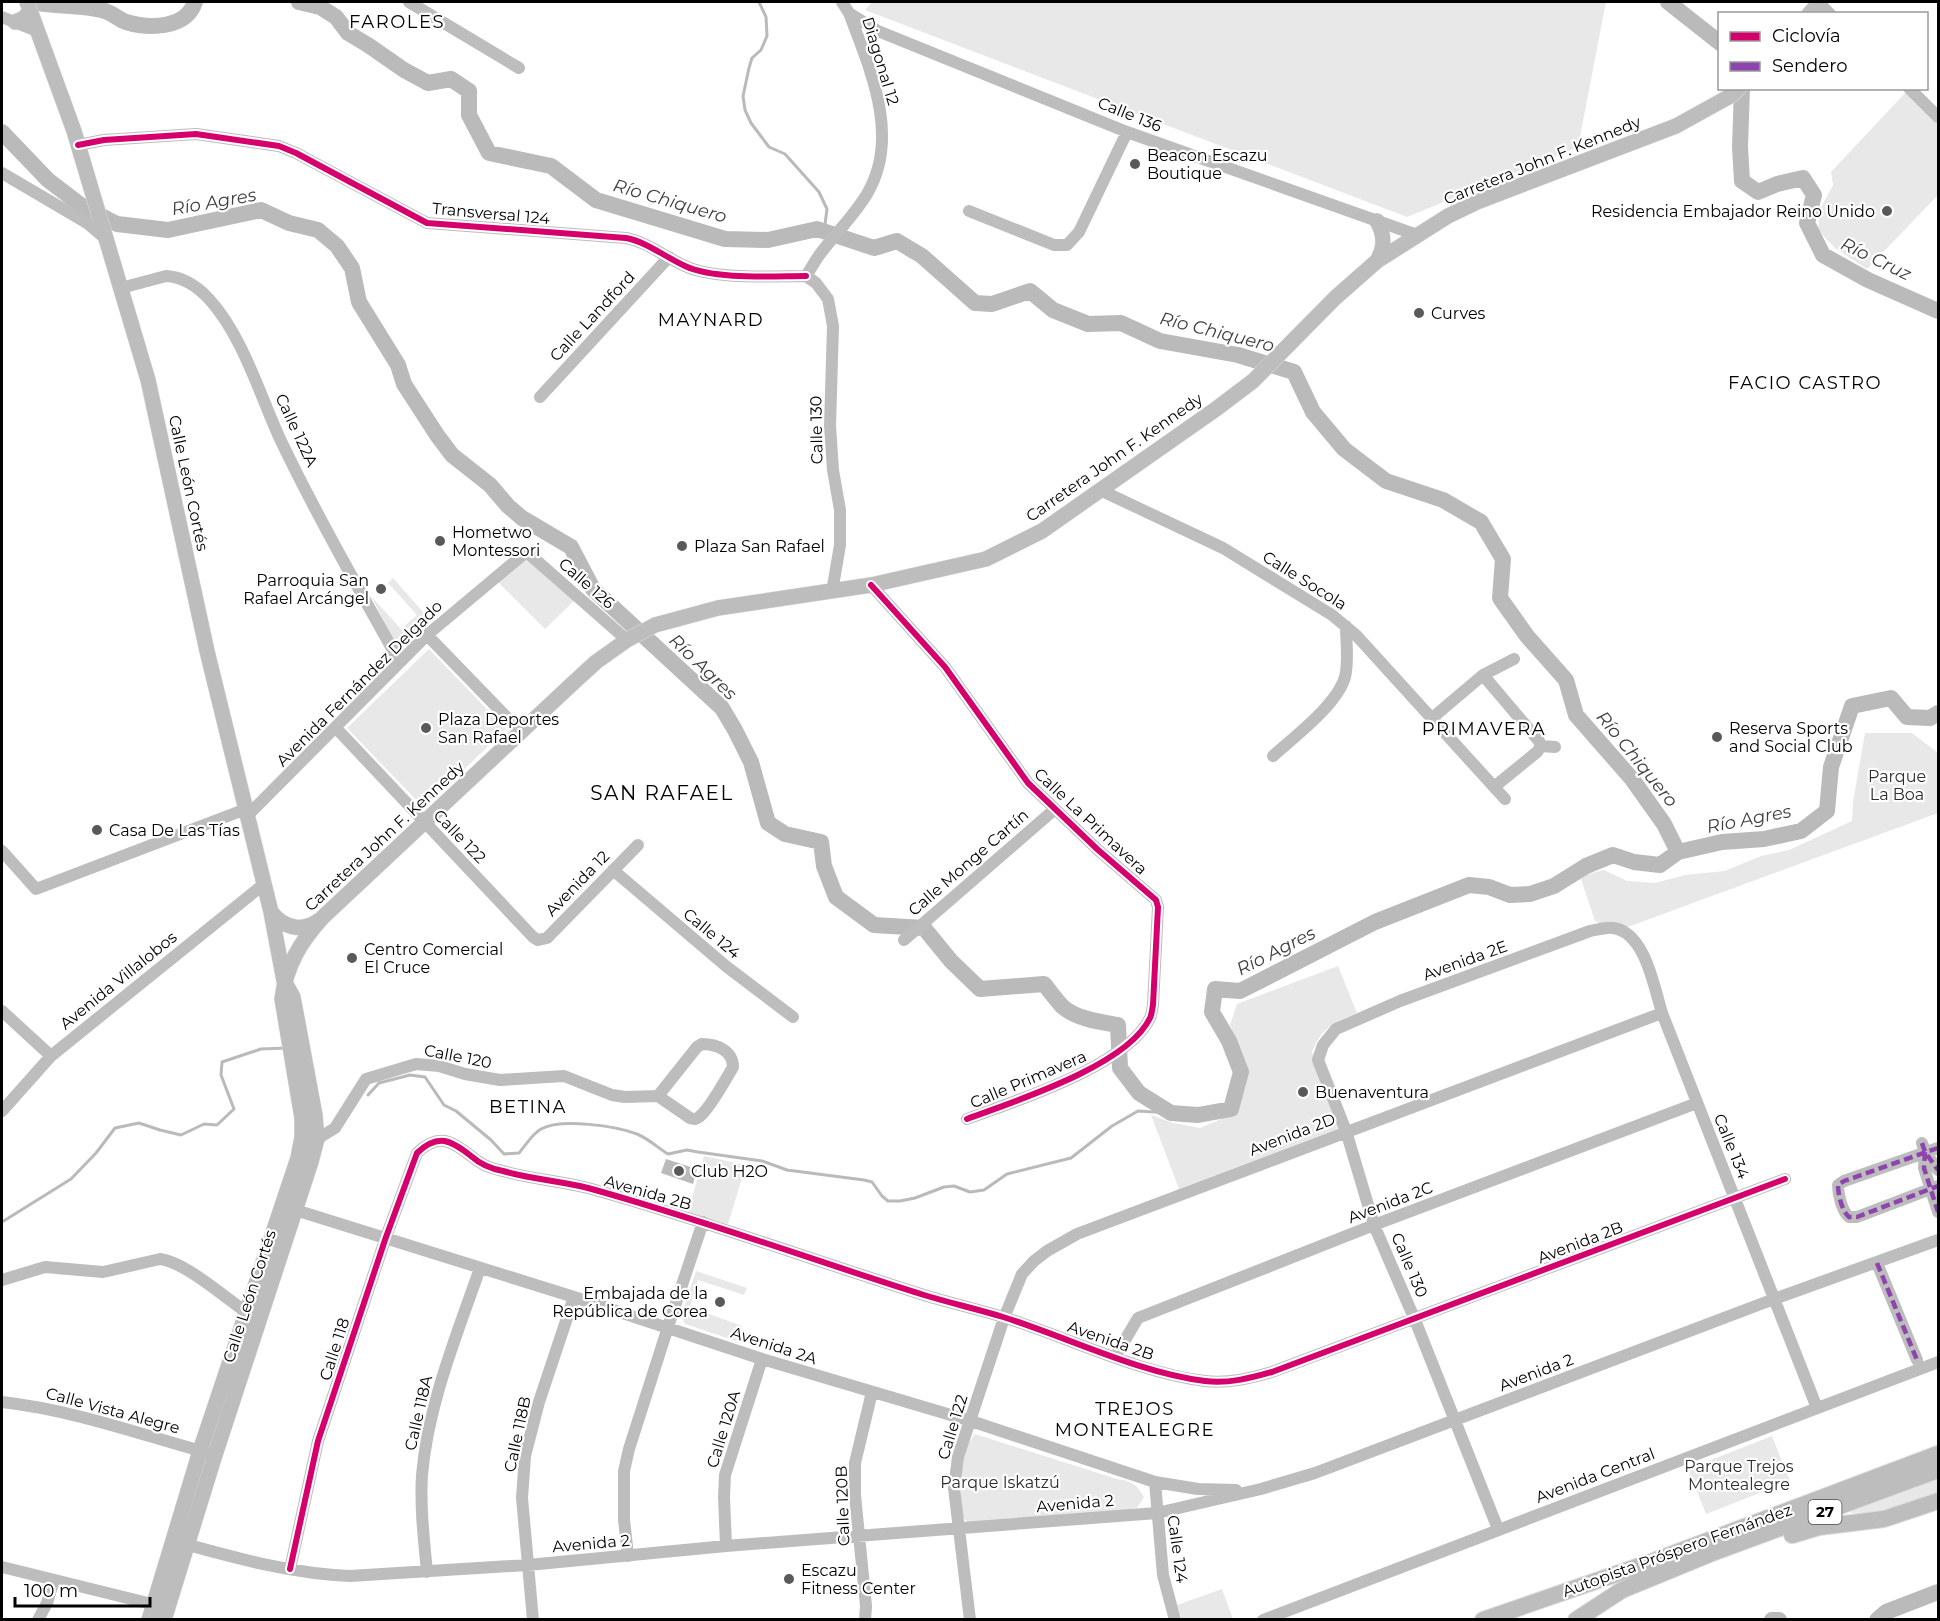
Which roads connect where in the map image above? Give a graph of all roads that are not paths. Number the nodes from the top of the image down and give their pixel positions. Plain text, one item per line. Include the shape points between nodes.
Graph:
1 (409, 2) edge
2 (842, 2) edge
3 (855, 2) edge
4 (29, 6) edge
5 (849, 13) junction
6 (8, 20) edge
7 (37, 31) junction
8 (878, 31) junction
9 (862, 47) junction
10 (519, 68) dead end
11 (1911, 90) edge
12 (1735, 92) edge
13 (1938, 117) edge
14 (1127, 132) junction
15 (78, 145) junction
16 (2, 173) edge
17 (969, 211) dead end
18 (1377, 221) junction
19 (105, 233) junction
20 (1417, 235) junction
21 (669, 258) junction
22 (1377, 261) junction
23 (806, 276) junction
24 (121, 288) junction
25 (540, 397) dead end
26 (1100, 490) junction
27 (525, 553) joint
28 (871, 585) junction
29 (832, 592) junction
30 (1346, 626) junction
31 (427, 635) junction
32 (631, 638) junction
33 (1514, 659) dead end
34 (399, 661) junction
35 (1483, 675) junction
36 (1431, 719) junction
37 (336, 728) junction
38 (521, 732) junction
39 (1540, 746) junction
40 (1555, 747) dead end
41 (1273, 756) dead end
42 (1494, 787) junction
43 (1505, 799) dead end
44 (1054, 809) junction
45 (247, 813) junction
46 (425, 824) junction
47 (638, 845) dead end
48 (2, 851) edge
49 (613, 870) junction
50 (264, 884) junction
51 (270, 912) junction
52 (323, 917) junction
53 (1627, 933) joint
54 (538, 940) joint
55 (904, 940) dead end
56 (299, 946) junction
57 (284, 981) junction
58 (293, 997) junction
59 (1662, 1013) junction
60 (4, 1017) edge
61 (793, 1017) dead end
62 (1128, 1042) joint
63 (1323, 1045) joint
64 (51, 1056) junction
65 (658, 1096) junction
66 (1697, 1103) junction
67 (2, 1111) edge
68 (967, 1119) dead end
69 (1346, 1131) junction
70 (316, 1139) junction
71 (425, 1145) joint
72 (1924, 1148) junction
73 (1938, 1148) edge
74 (1938, 1170) edge
75 (1785, 1179) dead end
76 (1934, 1187) edge
77 (1735, 1197) junction
78 (289, 1208) junction
79 (1938, 1212) edge
80 (703, 1222) junction
81 (1374, 1225) junction
82 (386, 1237) junction
83 (1938, 1240) edge
84 (1877, 1263) junction
85 (480, 1268) junction
86 (2, 1280) edge
87 (574, 1297) junction
88 (1774, 1299) junction
89 (247, 1314) junction
90 (1004, 1318) junction
91 (1415, 1320) junction
92 (668, 1327) junction
93 (1115, 1357) junction
94 (762, 1359) junction
95 (1917, 1360) dead end
96 (1938, 1362) edge
97 (872, 1392) junction
98 (2, 1402) edge
99 (1817, 1408) junction
100 (971, 1421) junction
101 (1456, 1421) junction
102 (200, 1451) junction
103 (1938, 1454) edge
104 (215, 1455) junction
105 (1938, 1470) edge
106 (1150, 1481) junction
107 (1262, 1489) junction
108 (1938, 1501) edge
109 (1157, 1513) junction
110 (1133, 1515) junction
111 (959, 1529) junction
112 (1498, 1529) junction
113 (858, 1536) junction
114 (180, 1543) junction
115 (726, 1546) junction
116 (1712, 1553) junction
117 (628, 1556) junction
118 (528, 1565) junction
119 (2, 1567) edge
120 (290, 1569) junction
121 (427, 1572) junction
122 (54, 1580) junction
123 (162, 1611) edge
124 (38, 1620) edge
125 (149, 1620) edge
126 (533, 1620) edge
127 (865, 1620) edge
128 (970, 1620) edge
129 (1175, 1620) edge
130 (1263, 1620) edge
131 (1483, 1620) edge
132 (1576, 1620) edge

1 - 10 street
2 - 5 street, Calle 136
3 - 5 street
4 - 6 main road via 24,18
4 - 7 main road, Calle León Cortés
5 - 8 street, Calle 136
5 - 9 street, Diagonal 12
6 - 7 street
7 - 15 main road, Calle León Cortés
8 - 9 street
8 - 14 street, Calle 136
9 - 23 street, Diagonal 12 via 881,112 881,163 867,194
11 - 13 street
12 - 20 main road, Carretera John F. Kennedy via 1676,126 1477,202
14 - 17 street via 1079,231 1067,245 1054,245
14 - 18 street, Calle 136
15 - 19 main road, Calle León Cortés
15 - 21 street, Transversal 124 via 196,134 279,146 427,223 626,238
16 - 19 street
18 - 20 street, Calle 136
18 - 22 main road via 1383,245
19 - 24 main road, Calle León Cortés
20 - 22 main road, Carretera John F. Kennedy
21 - 23 street, Transversal 124 via 702,272
21 - 25 street, Calle Landford
22 - 26 main road, Carretera John F. Kennedy via 1253,381
23 - 29 street, Calle 130 via 828,299 833,327 830,426 840,544
24 - 34 street, Calle 122A via 174,277 195,287 222,316 249,364 281,440
24 - 45 main road, Calle León Cortés via 148,380
26 - 28 main road, Carretera John F. Kennedy via 1042,531 986,559
26 - 30 street, Calle Socola via 1223,548
27 - 31 street, Avenida Fernández Delgado
27 - 32 street, Calle 126
28 - 29 main road, Carretera John F. Kennedy
28 - 44 street, Calle La Primavera via 945,667 1028,783
29 - 32 main road, Carretera John F. Kennedy via 718,608 655,625
30 - 36 street, Calle Socola
30 - 41 street via 1345,678 1338,693
31 - 34 street, Avenida Fernández Delgado
31 - 38 street
32 - 38 main road, Carretera John F. Kennedy via 596,662
33 - 35 street
34 - 37 street, Avenida Fernández Delgado
35 - 36 street
35 - 39 street
36 - 42 street, Calle Socola
37 - 45 street, Avenida Fernández Delgado
37 - 46 street, Calle 122
38 - 46 main road, Carretera John F. Kennedy
39 - 40 street
39 - 42 street
42 - 43 street, Calle Socola
44 - 55 street, Calle Monge Cartín
44 - 62 street, Calle La Primavera via 1156,900 1154,1005 1140,1033
45 - 48 street, Avenida Fernández Delgado via 36,889
45 - 50 main road, Calle León Cortés
46 - 52 main road, Carretera John F. Kennedy
46 - 54 street, Calle 122
47 - 49 street, Avenida 12
49 - 54 street, Avenida 12 via 547,938
49 - 61 street, Calle 124 via 727,967
50 - 51 main road, Calle León Cortés
50 - 64 street, Avenida Villalobos
51 - 52 main road via 289,926 313,924
51 - 57 main road, Calle León Cortés
52 - 56 main road, Carretera John F. Kennedy
53 - 59 street, Calle 134 via 1642,952
53 - 63 street, Avenida 2E via 1613,928 1590,931 1400,1001 1336,1029
56 - 57 main road, Carretera John F. Kennedy
56 - 58 main road
57 - 58 main road, Calle León Cortés
57 - 78 main road, Calle León Cortés via 282,999 302,1118
58 - 70 main road, Calle León Cortés via 314,1103
59 - 66 street, Calle 134
59 - 69 street, Avenida 2D
60 - 64 street
62 - 68 street, Calle Primavera via 1079,1076
63 - 69 street, Calle 130 via 1318,1060
64 - 67 street, Avenida Villalobos
65 - 65 street via 702,1044 713,1044 733,1060 733,1067 699,1118 690,1118
65 - 70 street, Calle 120 via 612,1095 564,1076 500,1080 416,1064 366,1079 335,1128
66 - 77 street, Calle 134
66 - 81 street, Avenida 2C
69 - 81 street, Calle 130
69 - 90 street, Avenida 2D via 1059,1242 1022,1275
70 - 78 main road, Calle León Cortés
71 - 80 street, Avenida 2B via 440,1140 455,1143 492,1168 585,1188
71 - 82 street, Calle 118 via 417,1153
72 - 73 street
72 - 74 street
72 - 76 street via 1924,1168
72 - 76 street via 1844,1181 1838,1190 1845,1214 1857,1217
75 - 77 street, Avenida 2B
76 - 79 street
77 - 88 street, Calle 134
77 - 91 street, Avenida 2B
78 - 82 street, Avenida 2A
78 - 89 main road, Calle León Cortés
78 - 104 main road, Calle León Cortés
80 - 90 street, Avenida 2B
80 - 92 street
81 - 91 street, Calle 130
81 - 93 street, Avenida 2C via 1138,1318
82 - 85 street, Avenida 2A
82 - 120 street, Calle 118 via 314,1454
83 - 84 street, Avenida 2
84 - 88 street, Avenida 2
84 - 95 street
85 - 87 street, Avenida 2A
85 - 121 street, Calle 118A via 427,1438 422,1478
86 - 89 street via 45,1267 111,1272 168,1260
87 - 92 street, Avenida 2A
87 - 118 street, Calle 118B via 525,1456 522,1498
88 - 99 street, Calle 134
88 - 101 street, Avenida 2
89 - 102 main road, Calle León Cortés
90 - 93 street, Avenida 2B
90 - 100 street, Calle 122
91 - 93 street, Avenida 2B via 1242,1380 1207,1382
91 - 101 street, Calle 130
92 - 94 street, Avenida 2A
92 - 117 street via 624,1471
94 - 97 street, Avenida 2A
94 - 115 street, Calle 120A via 725,1475
96 - 99 street, Avenida Central
97 - 100 street, Avenida 2A
97 - 113 street, Calle 120B via 855,1463
98 - 102 street, Calle Vista Alegre via 94,1420
99 - 112 street, Avenida Central
100 - 106 street, Avenida 2A
100 - 111 street, Calle 122 via 958,1457 954,1488
101 - 107 street, Avenida 2
101 - 112 street, Calle 130
102 - 104 street, Calle Vista Alegre
102 - 114 main road, Calle León Cortés
103 - 131 highway, Autopista Próspero Fernández / 27 via 1654,1561
104 - 114 main road, Calle León Cortés
105 - 116 highway, Autopista Próspero Fernández / 27
106 - 107 street, Avenida 2A via 1197,1489
106 - 109 street, Calle 124
106 - 110 street via 1147,1503
107 - 109 street, Avenida 2
108 - 116 highway via 1884,1519 1819,1527
109 - 110 street, Avenida 2
109 - 129 street, Calle 124 via 1163,1575
110 - 111 street, Avenida 2
111 - 113 street, Avenida 2
111 - 128 street, Calle 122
112 - 130 street, Avenida Central
113 - 115 street, Avenida 2
113 - 127 street, Calle 120B
114 - 120 street, Avenida 2
114 - 123 main road, Calle León Cortés
115 - 117 street, Avenida 2
116 - 132 highway, Autopista Próspero Fernández / 27 via 1622,1590
117 - 118 street, Avenida 2
118 - 121 street, Avenida 2
118 - 126 street, Calle 118B
119 - 122 street
120 - 121 street, Avenida 2 via 350,1576
122 - 123 street
122 - 124 street
123 - 125 main road, Calle León Cortés

